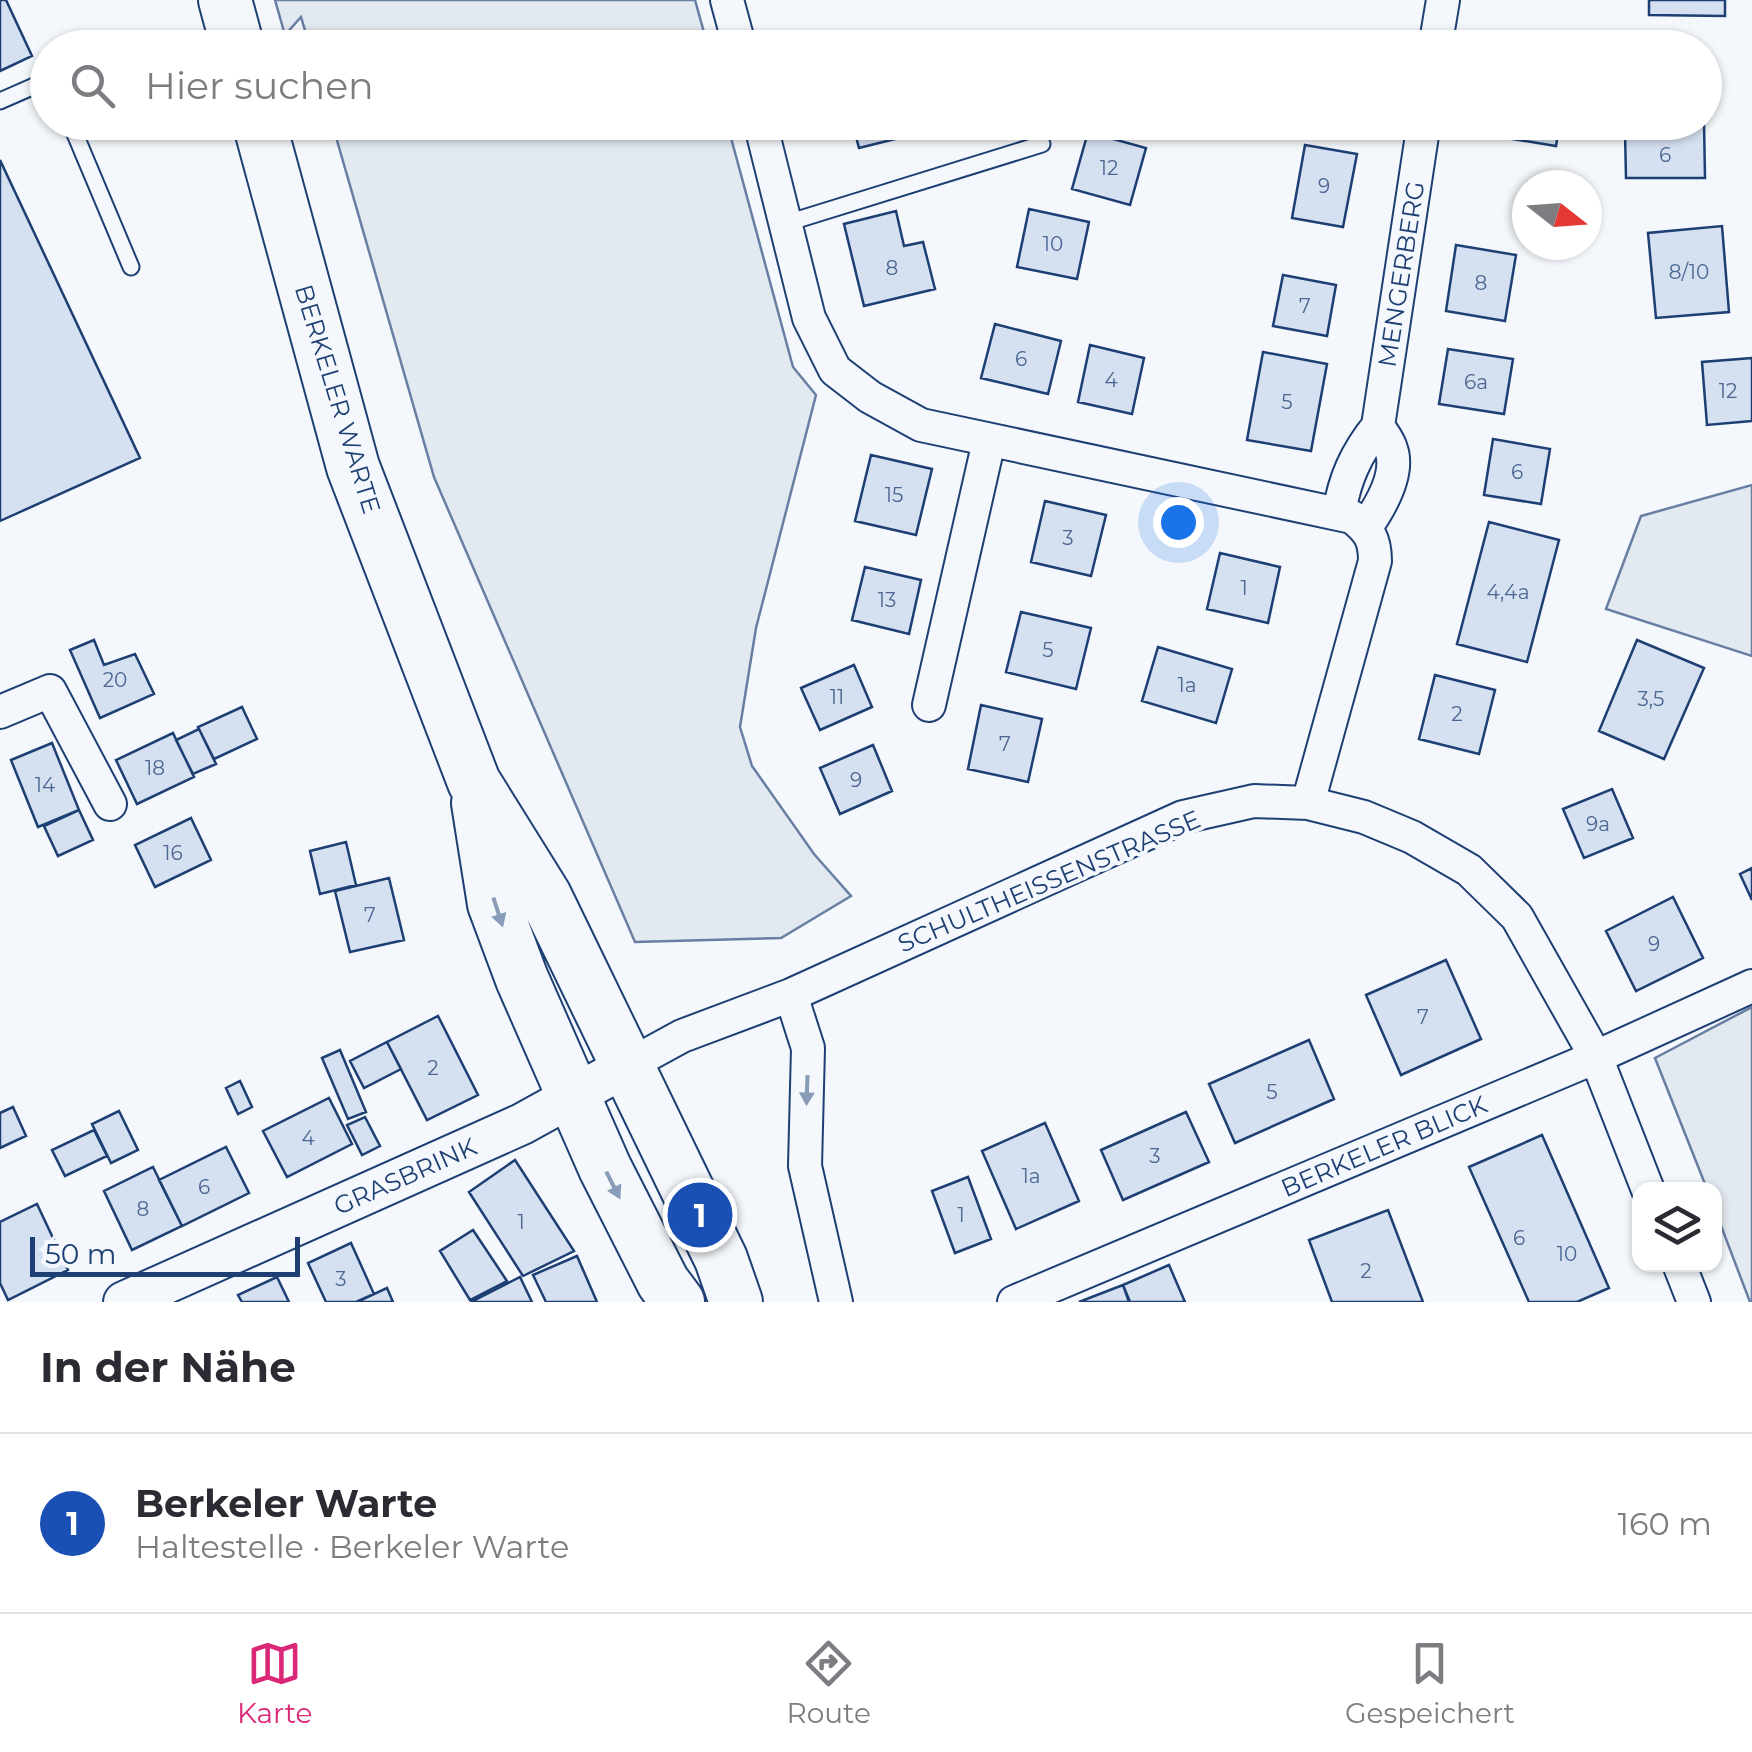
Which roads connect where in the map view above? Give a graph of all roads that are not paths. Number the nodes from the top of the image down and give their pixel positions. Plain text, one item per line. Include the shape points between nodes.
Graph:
1 (225, 0) edge
2 (728, 0) edge
3 (1443, 0) edge
4 (233, 30) edge
5 (736, 30) edge
6 (1439, 30) edge
7 (30, 88) edge
8 (0, 101) edge
9 (78, 140) edge
10 (264, 140) edge
11 (765, 140) edge
12 (1421, 140) edge
13 (1042, 144) dead end
14 (786, 223) junction
15 (131, 267) dead end
16 (989, 442) junction
17 (1352, 520) junction
18 (929, 705) dead end
19 (0, 712) edge
20 (474, 782) junction
21 (1308, 803) junction
22 (110, 804) dead end
23 (1752, 986) edge
24 (790, 995) junction
25 (1596, 1057) junction
26 (627, 1066) junction
27 (571, 1097) junction
28 (1645, 1182) edge
29 (1681, 1272) edge
30 (124, 1302) edge
31 (678, 1302) edge
32 (736, 1302) edge
33 (836, 1302) edge
34 (1014, 1302) edge
35 (1694, 1302) edge

1 - 4 main road
2 - 5 street
3 - 6 street
7 - 8 lane
9 - 15 lane
10 - 20 main road, BERKELER WARTE via 354,466
11 - 14 street
12 - 17 street, MENGERBERG via 1378,426 1393,452 1390,478 1382,504
13 - 14 lane
14 - 16 street via 809,318 835,370 921,426
16 - 17 street
16 - 18 street
17 - 21 street via 1375,546 1376,561
19 - 22 street via 50,691
20 - 26 main road, BERKELER WARTE via 545,896
20 -> 27 main road, BERKELER WARTE via 494,904
21 - 24 street, SCHULTHEISSENSTRASSE via 1254,801 1183,817
21 - 25 street, SCHULTHEISSENSTRASSE via 1364,816 1469,870 1517,917
23 - 25 street, BERKELER BLICK
24 - 26 street, SCHULTHEISSENSTRASSE via 682,1036
24 -> 33 street via 808,1048 805,1166
25 - 28 street, SCHULTHEISSENSTRASSE
25 - 34 street, BERKELER BLICK
26 - 27 street, GRASBRINK
26 - 32 main road, BERKELER WARTE
27 - 30 street, GRASBRINK
27 -> 31 main road, BERKELER WARTE
29 - 35 street

